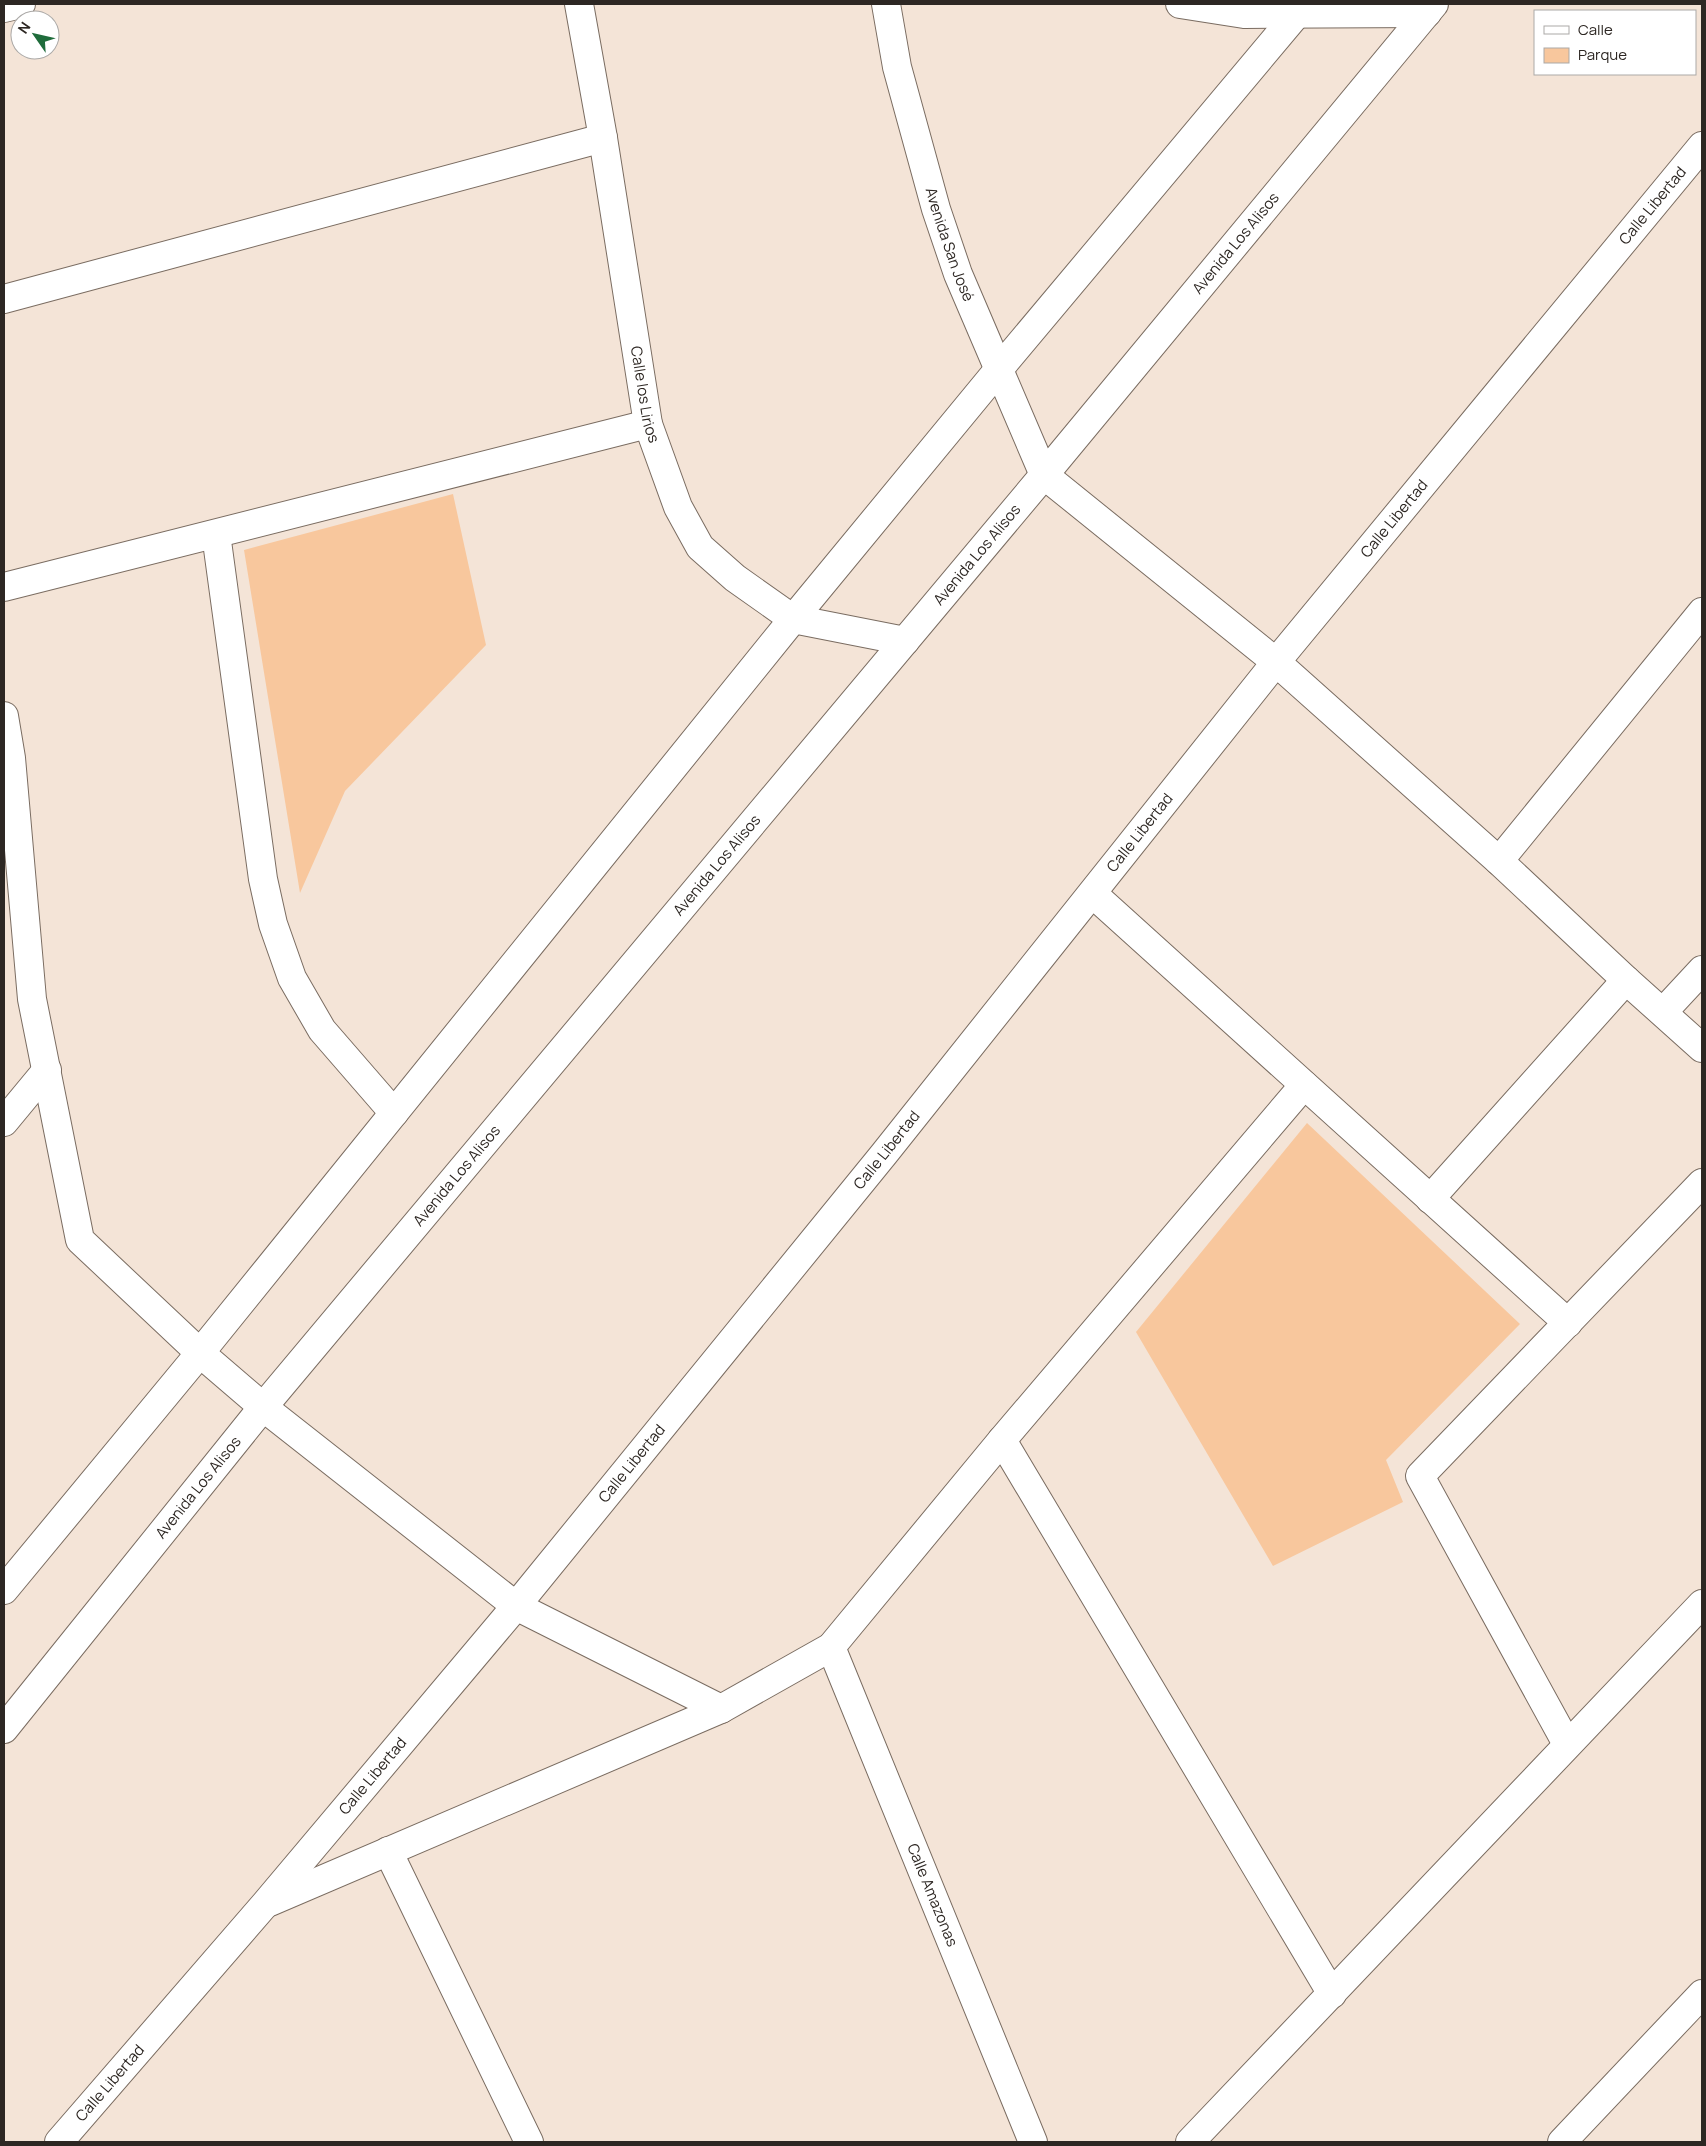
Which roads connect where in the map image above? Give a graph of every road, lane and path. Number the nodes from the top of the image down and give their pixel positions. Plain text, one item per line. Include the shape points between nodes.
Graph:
1 (21, 4) edge
2 (579, 4) edge
3 (886, 4) edge
4 (1180, 4) edge
5 (4, 8) edge
6 (1431, 8) edge
7 (1301, 9) edge
8 (603, 138) junction
9 (1702, 146) edge
10 (4, 299) edge
11 (999, 369) junction
12 (648, 424) junction
13 (1044, 474) junction
14 (216, 534) junction
15 (4, 587) edge
16 (1702, 612) edge
17 (793, 619) junction
18 (905, 641) junction
19 (1276, 662) junction
20 (4, 716) edge
21 (1499, 861) junction
22 (1092, 894) junction
23 (1702, 970) edge
24 (1626, 980) junction
25 (1663, 1012) junction
26 (1702, 1048) edge
27 (47, 1070) junction
28 (1304, 1085) junction
29 (394, 1113) junction
30 (4, 1122) edge
31 (1702, 1183) edge
32 (1430, 1199) junction
33 (1568, 1323) junction
34 (200, 1353) junction
35 (263, 1407) junction
36 (1002, 1440) junction
37 (4, 1590) edge
38 (1702, 1604) edge
39 (516, 1606) junction
40 (831, 1647) junction
41 (721, 1709) junction
42 (4, 1730) edge
43 (1567, 1744) junction
44 (388, 1851) junction
45 (266, 1903) junction
46 (1332, 1994) junction
47 (1702, 1994) edge
48 (59, 2142) edge
49 (530, 2142) edge
50 (1033, 2142) edge
51 (1190, 2142) edge
52 (1562, 2142) edge

1 - 5 street
2 - 8 street, Calle los Lirios
3 - 11 street, Avenida San José via 897,67 936,209 958,274
4 - 7 street via 1244,14
6 - 7 street
6 - 13 street, Avenida Los Alisos
7 - 11 street
8 - 10 street
8 - 12 street, Calle los Lirios
9 - 19 street, Calle Libertad
11 - 13 street, Avenida San José
11 - 17 street
12 - 14 street
12 - 17 street, Calle los Lirios via 678,507 700,547 735,578
13 - 18 street, Avenida Los Alisos
13 - 19 street
14 - 15 street
14 - 29 street via 263,878 273,924 292,978 322,1030
16 - 21 street
17 - 18 street, Calle los Lirios
17 - 29 street
18 - 35 street, Avenida Los Alisos
19 - 21 street
19 - 22 street, Calle Libertad
20 - 27 street via 11,758 32,999
21 - 24 street
22 - 28 street
22 - 39 street, Calle Libertad
23 - 25 street
24 - 25 street
24 - 32 street
25 - 26 street
27 - 30 street
27 - 34 street via 80,1240
28 - 32 street
28 - 36 street
29 - 34 street
31 - 33 street
32 - 33 street
33 - 43 street via 1420,1476
34 - 35 street
34 - 37 street
35 - 39 street
35 - 42 street, Avenida Los Alisos
36 - 40 street
36 - 46 street
38 - 43 street
39 - 41 street
39 - 45 street, Calle Libertad
40 - 41 street
40 - 50 street, Calle Amazonas
41 - 44 street
43 - 46 street
44 - 45 street
44 - 49 street
45 - 48 street, Calle Libertad
46 - 51 street
47 - 52 street

